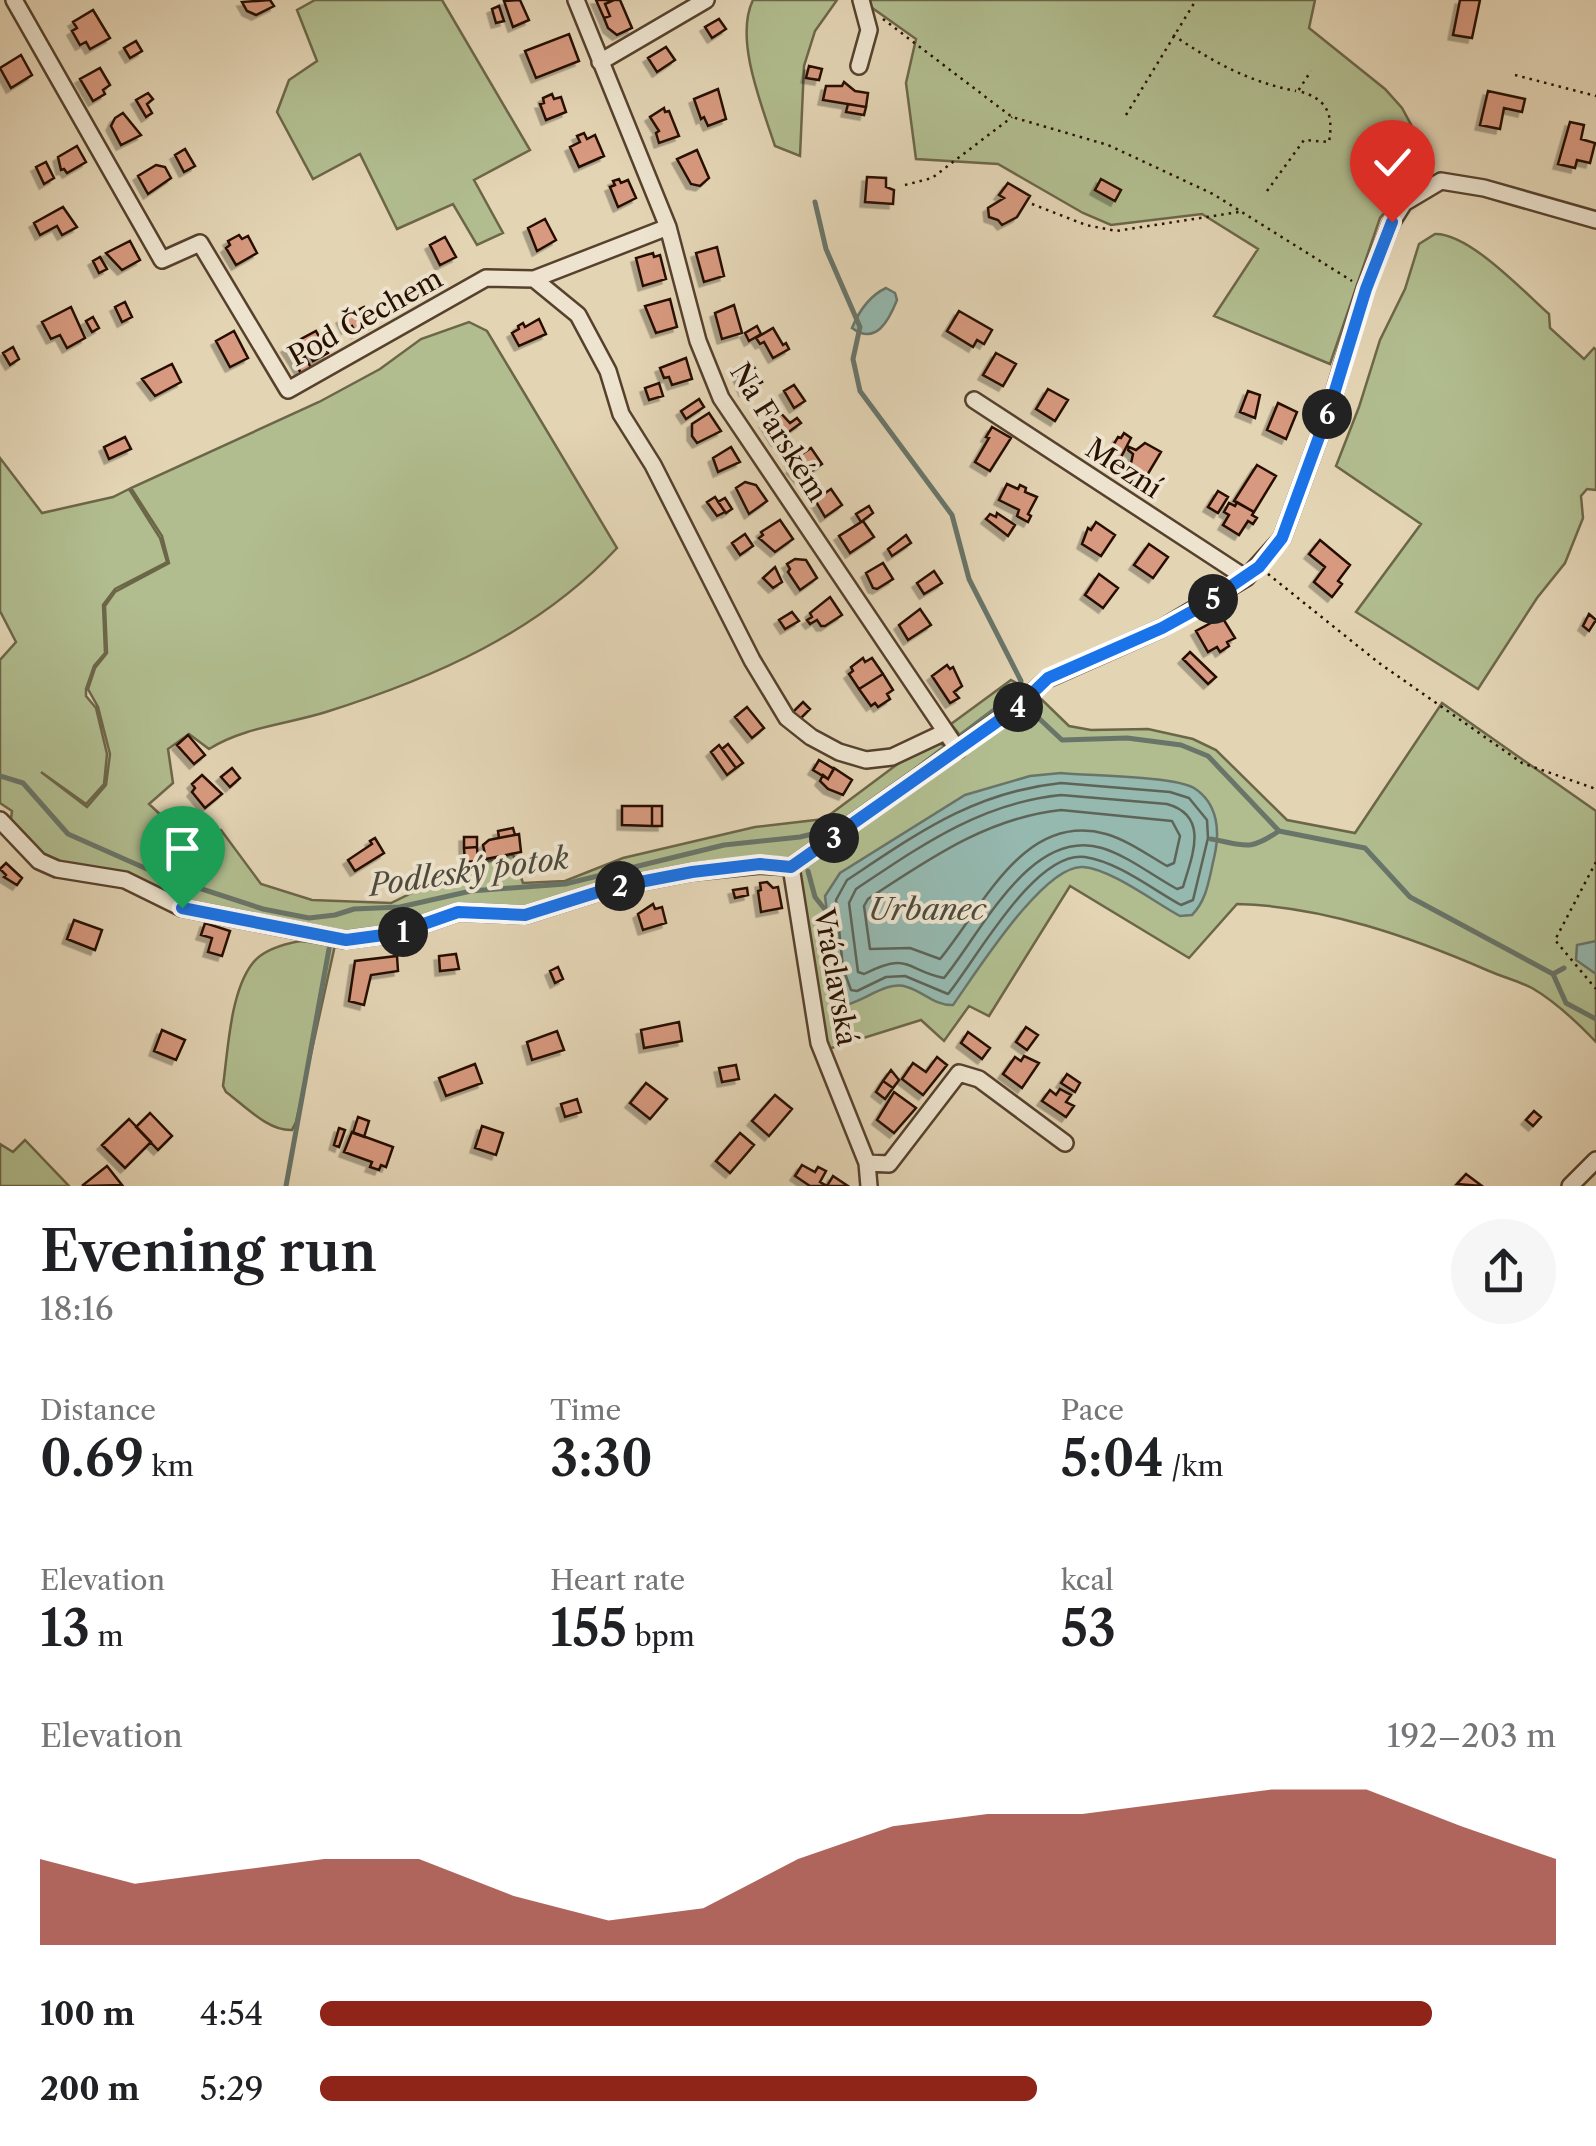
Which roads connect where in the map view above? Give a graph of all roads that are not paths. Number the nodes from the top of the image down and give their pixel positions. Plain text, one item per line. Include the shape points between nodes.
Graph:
1 (14, 0) edge
2 (576, 0) edge
3 (706, 0) edge
4 (861, 2) edge
5 (600, 62) junction
6 (858, 66) dead end
7 (1596, 220) edge
8 (668, 227) junction
9 (534, 279) junction
10 (974, 400) dead end
11 (1252, 573) junction
12 (952, 741) junction
13 (0, 820) edge
14 (791, 867) junction
15 (1066, 1143) dead end
16 (1596, 1160) edge
17 (867, 1163) junction
18 (870, 1186) edge
19 (1570, 1186) edge

1 - 9 street, Pod Čechem via 162,260 200,243 288,390 486,278
2 - 5 street, Na Farském
3 - 5 street
4 - 6 street via 869,30
5 - 8 street, Na Farském
7 - 11 street via 1441,182 1404,202 1366,289 1282,538
8 - 9 street, Pod Čechem
8 - 12 street, Na Farském via 698,341 721,398
9 - 12 street via 578,315 608,371 621,414 787,718 811,738 866,760
10 - 11 street, Mezní
11 - 12 street via 1162,628 1048,678 1022,704
12 - 14 street
13 - 14 street via 39,860 58,869 125,880 182,908 346,940 398,933 458,912 525,915 692,872
14 - 17 street, Vráclavská via 819,1043
15 - 17 street via 979,1079 959,1073 889,1164
16 - 19 street
17 - 18 street, Vráclavská

